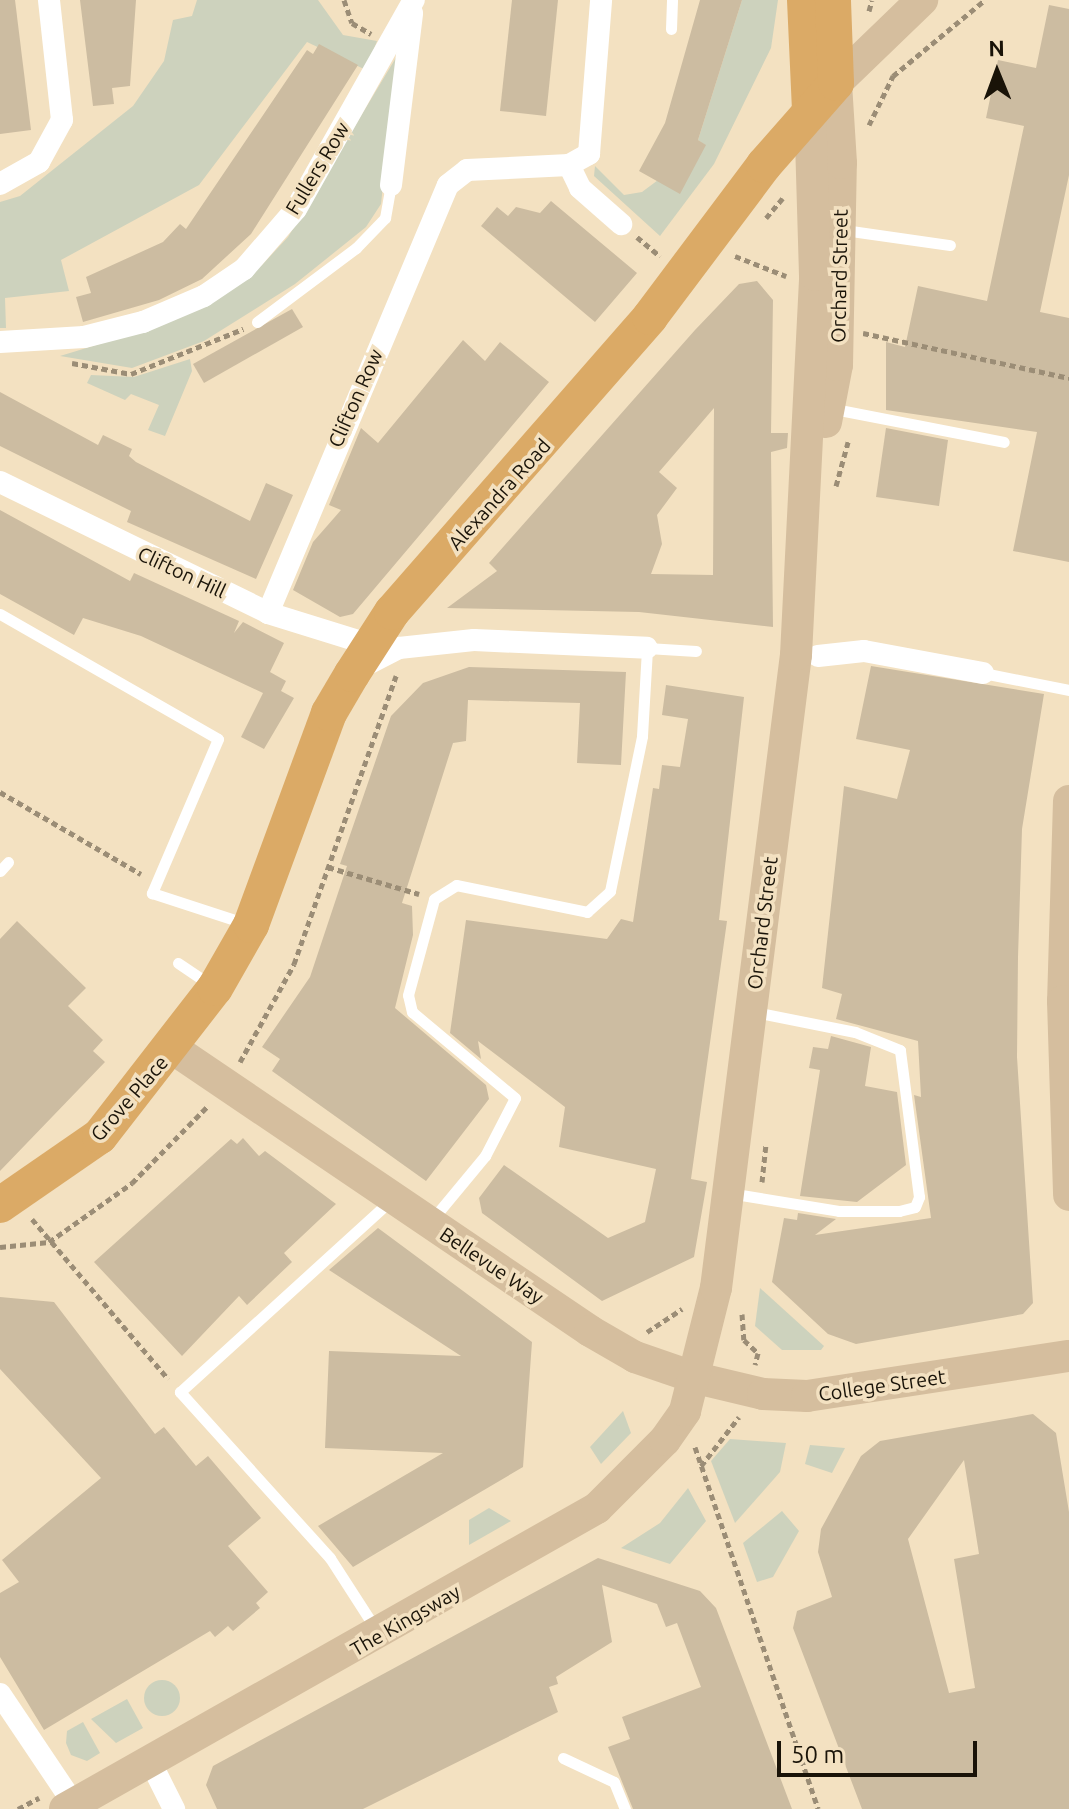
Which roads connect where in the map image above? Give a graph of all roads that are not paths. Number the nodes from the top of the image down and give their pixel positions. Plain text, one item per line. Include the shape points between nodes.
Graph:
1 (414, 0) edge
2 (601, 0) edge
3 (672, 0) edge
4 (805, 0) edge
5 (833, 0) edge
6 (922, 0) edge
7 (51, 11) edge
8 (671, 29) dead end
9 (836, 83) junction
10 (810, 110) junction
11 (569, 165) junction
12 (0, 184) edge
13 (391, 185) joint
14 (621, 224) road end
15 (828, 228) junction
16 (950, 245) dead end
17 (257, 322) road end
18 (0, 342) edge
19 (829, 407) junction
20 (1004, 442) dead end
21 (809, 466) junction
22 (0, 482) edge
23 (268, 613) junction
24 (0, 614) edge
25 (647, 648) junction
26 (696, 651) dead end
27 (818, 656) dead end
28 (362, 659) junction
29 (983, 673) joint
30 (1069, 690) edge
31 (1069, 801) edge
32 (251, 925) junction
33 (178, 963) dead end
34 (215, 988) junction
35 (751, 1011) junction
36 (172, 1048) junction
37 (296, 1136) joint
38 (729, 1193) junction
39 (1069, 1195) edge
40 (392, 1199) junction
41 (8, 1202) edge
42 (429, 1223) junction
43 (1069, 1356) edge
44 (696, 1378) junction
45 (380, 1635) junction
46 (0, 1694) edge
47 (563, 1758) dead end
48 (150, 1761) junction
49 (69, 1807) edge
50 (174, 1809) edge
51 (625, 1809) edge

1 - 13 street
1 - 18 street, Fullers Row via 296,209 244,269 204,296 143,322 28,343
2 - 11 street via 589,154
3 - 8 lane
4 - 10 main road
5 - 9 main road
6 - 9 street, Alexandra Road
7 - 12 street via 62,120 53,146
9 - 10 main road, Alexandra Road
9 - 15 street, Orchard Street
10 - 15 street, Orchard Street
10 - 28 main road, Alexandra Road via 509,485 392,612
11 - 14 street via 580,188
11 - 23 street, Clifton Row via 467,170 448,185
13 - 17 lane via 385,218 356,248
15 - 16 lane
15 - 19 street, Orchard Street via 837,365
15 - 21 street, Orchard Street
19 - 20 lane
19 - 21 street, Orchard Street
21 - 35 street, Orchard Street via 796,655
22 - 23 street, Clifton Hill
23 - 28 street, Clifton Hill
24 - 32 lane via 218,739 152,893
25 - 26 lane
25 - 28 street via 474,640 416,644
25 - 42 lane via 642,736 610,891 587,912 456,885 434,899 408,995 412,1012 515,1098 485,1156
27 - 29 street via 864,651
28 - 32 main road, Alexandra Road via 329,713
29 - 30 lane
31 - 39 street via 1063,1001
32 - 34 main road, Alexandra Road
33 - 34 lane
34 - 36 main road, Alexandra Road
35 - 38 street, Orchard Street
35 - 38 lane via 855,1032 900,1050 919,1197 915,1207 899,1211 839,1211
36 - 37 street, Grove Place
36 - 41 main road, Grove Place via 100,1136
37 - 40 street, Bellevue Way
38 - 44 street, Orchard Street
40 - 42 street, Bellevue Way
40 - 45 lane via 180,1392 330,1558
42 - 44 street, Bellevue Way via 590,1331 635,1357
43 - 44 street, College Street via 807,1396 763,1394
44 - 45 street, The Kingsway via 665,1440 597,1508
45 - 48 street, The Kingsway
46 - 49 street
47 - 51 lane via 614,1782
48 - 49 street, The Kingsway
48 - 50 street

